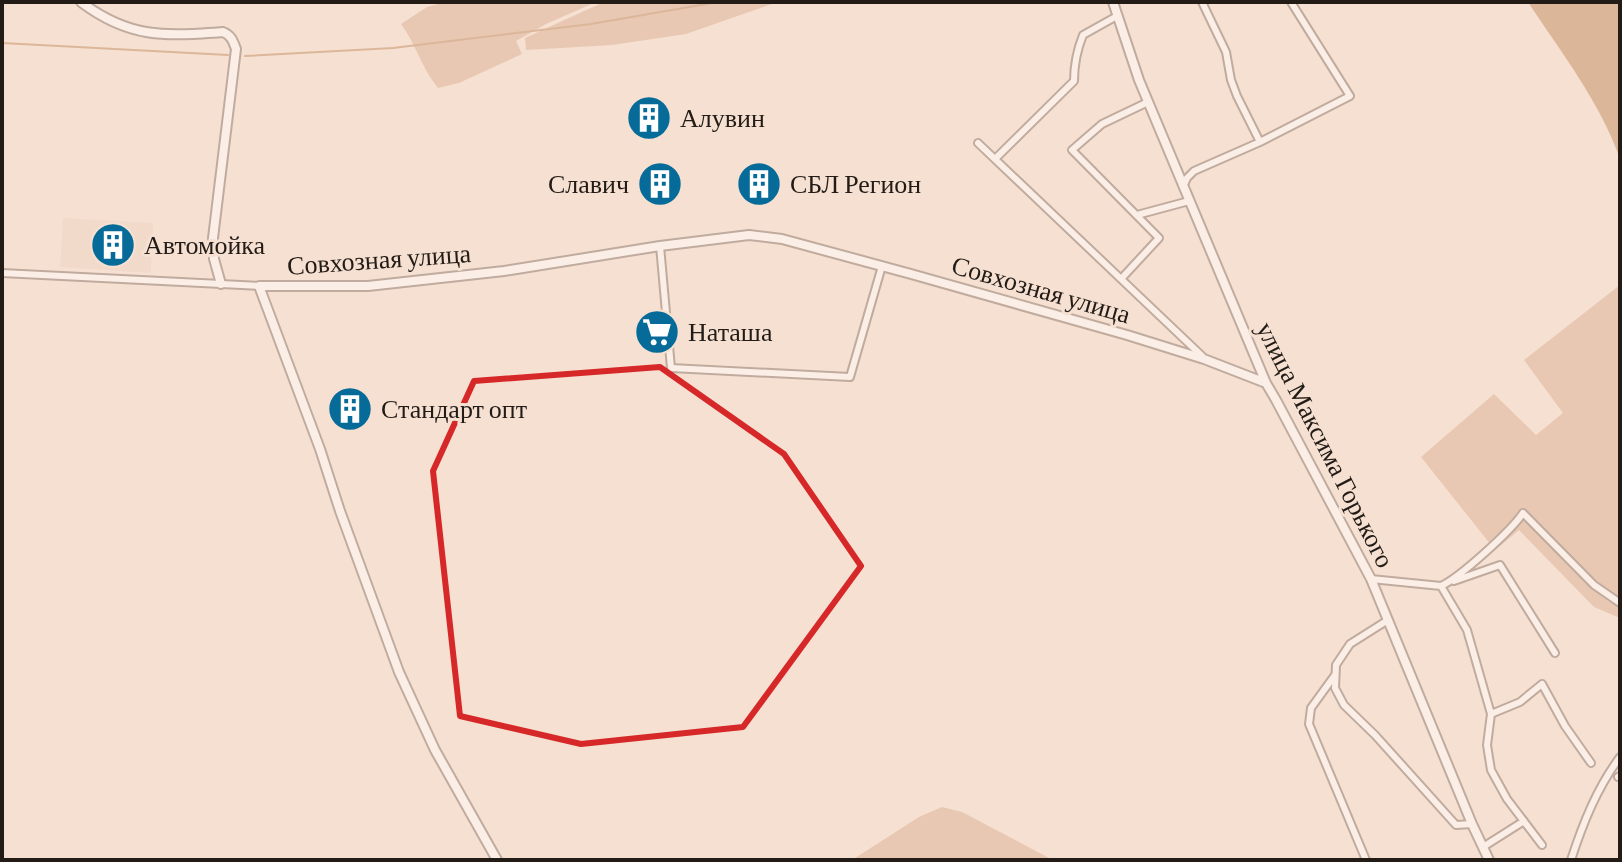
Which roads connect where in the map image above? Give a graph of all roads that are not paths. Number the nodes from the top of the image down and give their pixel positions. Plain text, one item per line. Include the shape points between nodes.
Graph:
1 (81, 2) edge
2 (1113, 2) edge
3 (1202, 2) edge
4 (1291, 2) edge
5 (1117, 16) junction
6 (1148, 102) junction
7 (1260, 142) junction
8 (978, 143) dead end
9 (995, 159) junction
10 (1183, 187) junction
11 (1189, 201) junction
12 (1137, 215) junction
13 (660, 246) junction
14 (882, 266) junction
15 (2, 273) edge
16 (1121, 279) junction
17 (221, 284) junction
18 (259, 286) junction
19 (1204, 359) junction
20 (1266, 383) junction
21 (1371, 579) junction
22 (1449, 582) junction
23 (1441, 586) junction
24 (1620, 603) edge
25 (1388, 620) junction
26 (1555, 653) dead end
27 (1336, 674) junction
28 (1491, 714) junction
29 (1620, 757) edge
30 (1591, 763) dead end
31 (1524, 821) junction
32 (1472, 824) junction
33 (1542, 845) dead end
34 (1483, 847) junction
35 (497, 860) edge
36 (1366, 860) edge
37 (1489, 860) edge
38 (1571, 860) edge

1 - 17 street via 110,21 149,34 223,32 231,37 236,49 213,238
2 - 5 street, улица Максима Горького
3 - 7 street
4 - 7 street via 1350,96
5 - 6 street, улица Максима Горького
5 - 9 street via 1083,35 1074,81
6 - 10 street, улица Максима Горького
6 - 12 street via 1102,124 1072,150
7 - 10 street via 1194,171
8 - 9 street
9 - 16 street
10 - 11 street, улица Максима Горького
11 - 12 street
11 - 20 street, улица Максима Горького
12 - 16 street via 1159,238
13 - 14 street, Совхозная улица via 749,235
13 - 14 street via 671,368 850,377
13 - 18 street, Совхозная улица via 368,286
14 - 19 street, Совхозная улица
15 - 17 street, Совхозная улица
16 - 19 street
17 - 18 street, Совхозная улица
18 - 35 street via 399,672 435,750
19 - 20 street, Совхозная улица
20 - 21 street, улица Максима Горького
21 - 23 street
21 - 25 street, улица Максима Горького
22 - 23 street
22 - 24 street via 1523,513 1594,585
22 - 26 street via 1500,565
23 - 28 street via 1467,630
25 - 27 street via 1350,644
25 - 32 street, улица Максима Горького
27 - 32 street via 1335,688 1344,705 1456,825
27 - 36 street via 1311,708 1309,724
28 - 30 street via 1520,702 1542,684
28 - 31 street via 1491,770
29 - 38 street via 1605,777
31 - 33 street
31 - 34 street
32 - 34 street, улица Максима Горького
34 - 37 street, улица Максима Горького

